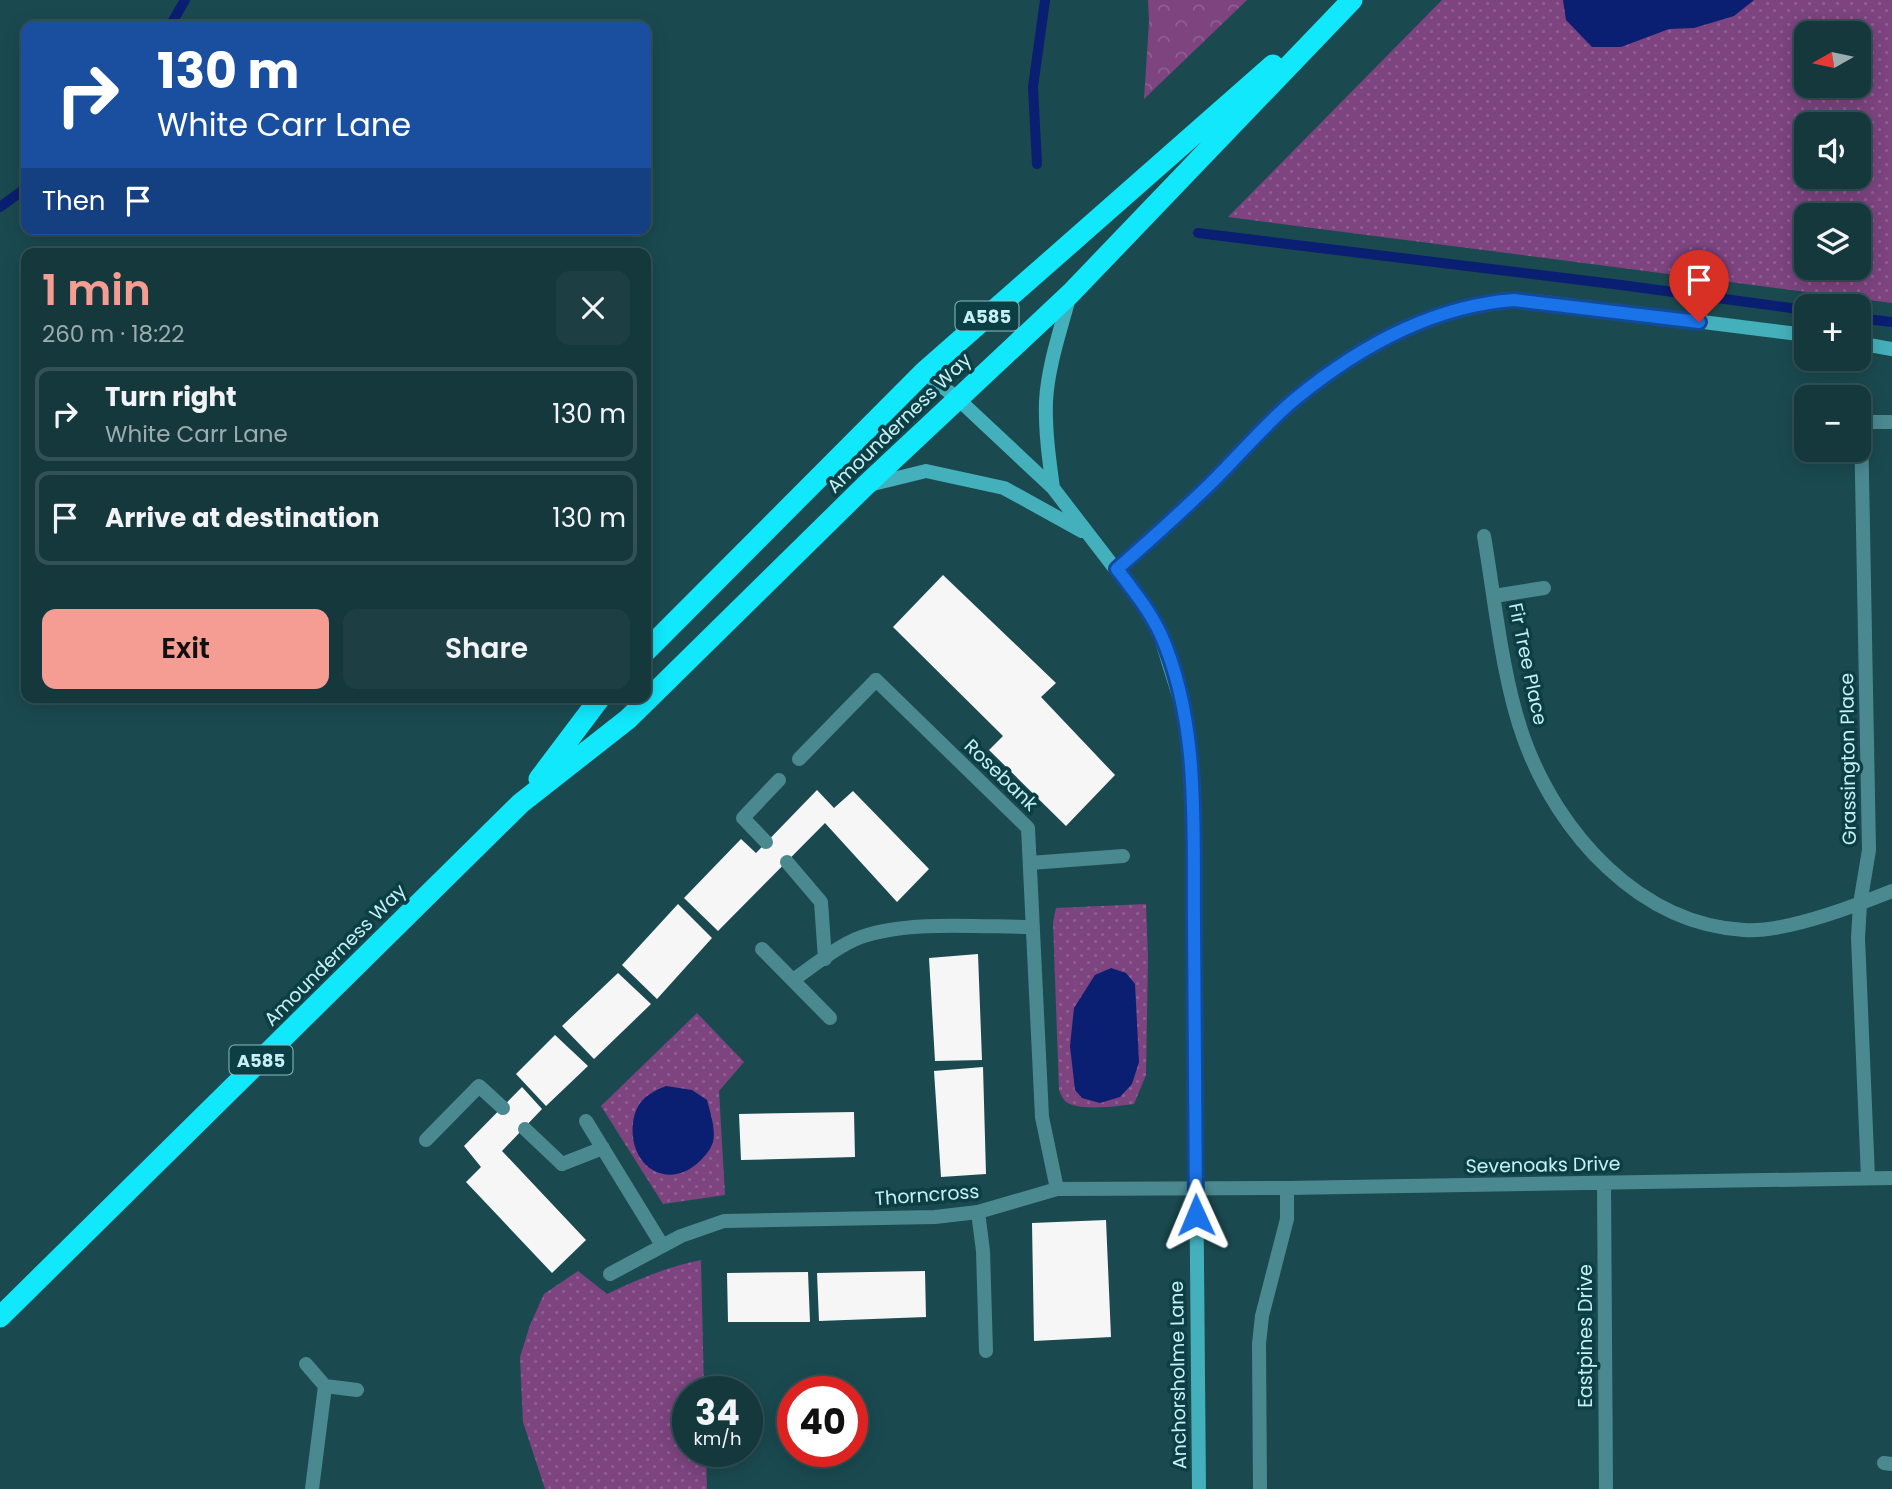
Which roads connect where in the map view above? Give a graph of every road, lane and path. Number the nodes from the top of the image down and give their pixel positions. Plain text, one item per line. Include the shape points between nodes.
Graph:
1 (1347, 0) edge
2 (1352, 0) edge
3 (1071, 293) junction
4 (1794, 333) edge
5 (1871, 345) edge
6 (1892, 349) edge
7 (924, 372) junction
8 (958, 399) junction
9 (1871, 422) edge
10 (1892, 422) edge
11 (1861, 462) edge
12 (865, 486) junction
13 (1053, 488) junction
14 (1087, 533) junction
15 (1484, 536) dead end
16 (1117, 569) junction
17 (1544, 588) dead end
18 (1494, 596) junction
19 (651, 645) edge
20 (651, 696) edge
21 (596, 703) edge
22 (644, 703) edge
23 (799, 759) dead end
24 (779, 780) dead end
25 (521, 803) junction
26 (766, 842) dead end
27 (1123, 856) dead end
28 (787, 862) dead end
29 (1030, 863) junction
30 (1892, 891) edge
31 (1860, 904) junction
32 (1033, 927) junction
33 (762, 948) dead end
34 (825, 959) junction
35 (793, 980) junction
36 (830, 1018) dead end
37 (503, 1108) dead end
38 (586, 1121) dead end
39 (525, 1129) dead end
40 (426, 1140) dead end
41 (603, 1148) junction
42 (1868, 1178) junction
43 (1892, 1178) edge
44 (1604, 1183) junction
45 (1195, 1187) junction
46 (1287, 1188) junction
47 (1057, 1189) junction
48 (978, 1212) junction
49 (662, 1245) junction
50 (610, 1274) dead end
51 (0, 1317) edge
52 (986, 1350) dead end
53 (306, 1364) dead end
54 (325, 1386) junction
55 (357, 1391) dead end
56 (312, 1489) edge
57 (1199, 1489) edge
58 (1261, 1489) edge
59 (1606, 1489) edge

1 - 7 highway, Amounderness Way / A585
2 - 3 highway, Amounderness Way / A585
3 - 8 highway, Amounderness Way / A585
3 - 13 street, Anchorsholme Lane via 1046,398
4 - 16 street via 1514,300 1477,305 1426,321 1359,352 1293,401
5 - 6 street
7 - 8 street, Anchorsholme Lane
7 - 19 highway, Amounderness Way / A585
8 - 12 highway, Amounderness Way / A585
8 - 13 street, Anchorsholme Lane
9 - 10 street, Grassington Place
11 - 31 street, Grassington Place via 1869,850
12 - 14 street, Anchorsholme Lane via 926,471 1004,488
12 - 20 highway, Amounderness Way / A585
13 - 14 street, Anchorsholme Lane
14 - 16 street, Anchorsholme Lane
15 - 18 street, Fir Tree Place
16 - 45 street, Anchorsholme Lane via 1160,635 1182,706 1190,760
17 - 18 street, Fir Tree Place
18 - 31 street, Fir Tree Place via 1514,705 1537,770 1562,815 1592,853 1626,884 1666,911 1704,925 1746,931
21 - 25 highway, Amounderness Way / A585
22 - 25 highway, Amounderness Way / A585
23 - 29 street, Rosebank via 876,680 1028,828
24 - 26 street via 743,818
25 - 51 highway, Amounderness Way / A585
27 - 29 street
28 - 34 street via 821,902
29 - 32 street, Rosebank
30 - 31 street, Fir Tree Place
31 - 42 street, Grassington Place
32 - 34 street via 884,931 859,938
32 - 47 street, Rosebank via 1042,1117
33 - 35 street
34 - 35 street
35 - 36 street
37 - 40 street via 479,1086
38 - 41 street
39 - 41 street via 562,1164
41 - 49 street
42 - 43 street, Sevenoaks Drive
42 - 44 street, Sevenoaks Drive
44 - 46 street, Sevenoaks Drive
44 - 59 street, Eastpines Drive
45 - 46 street, Sevenoaks Drive
45 - 47 street, Thorncross
45 - 57 street, Anchorsholme Lane
46 - 58 street via 1287,1219 1259,1344
47 - 48 street, Thorncross
48 - 49 street, Thorncross via 724,1221
48 - 52 street
49 - 50 street, Thorncross
53 - 54 street
54 - 55 street
54 - 56 street

